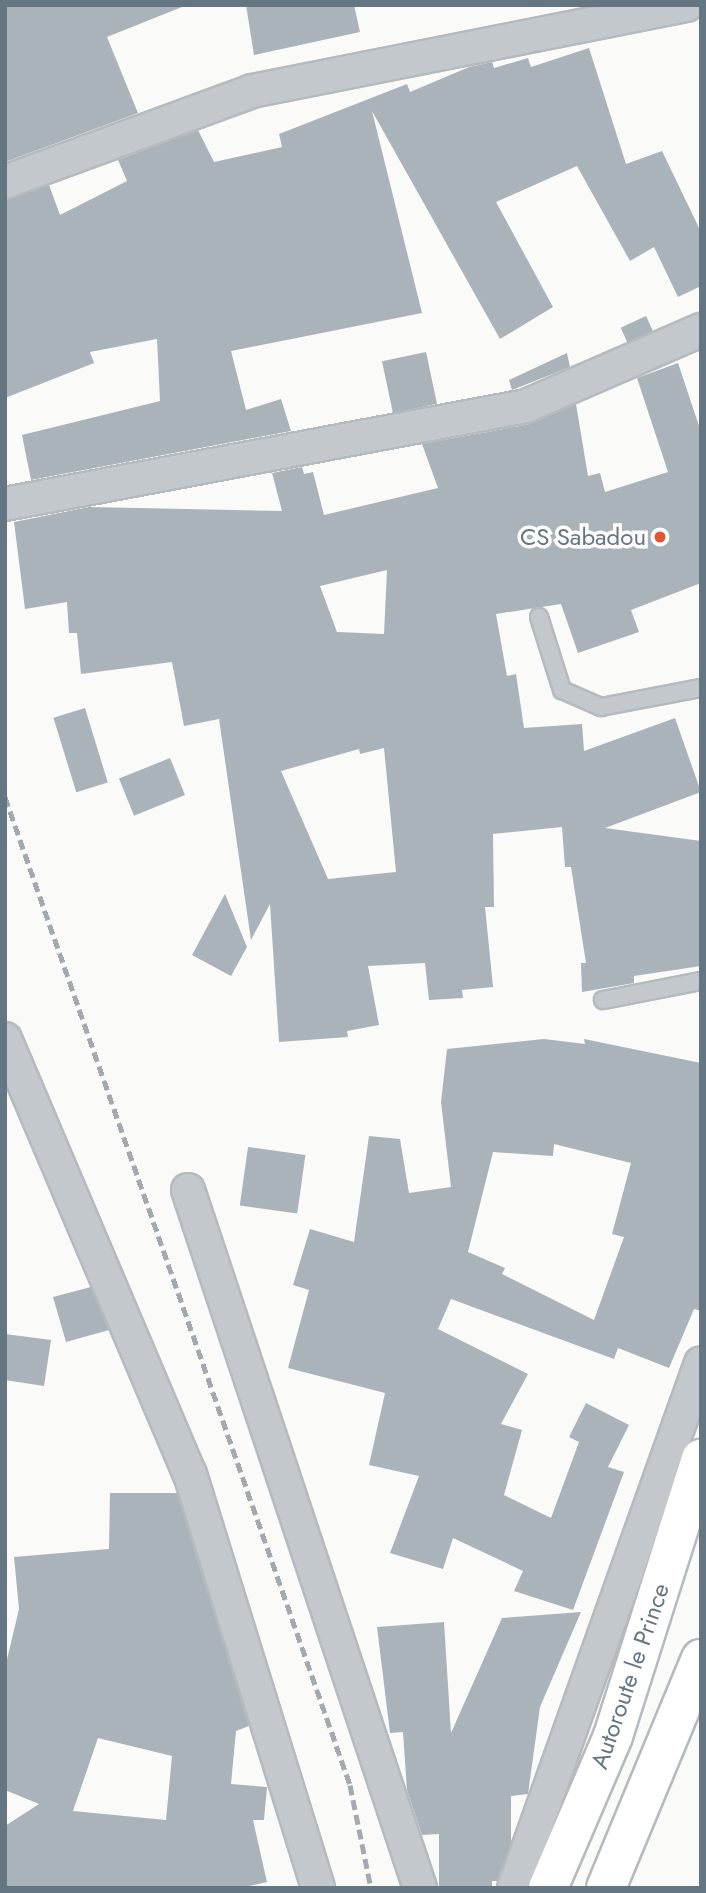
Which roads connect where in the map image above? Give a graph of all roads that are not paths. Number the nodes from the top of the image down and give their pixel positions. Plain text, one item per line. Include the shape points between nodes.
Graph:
1 (687, 5) edge
2 (5, 182) edge
3 (701, 330) edge
4 (5, 503) edge
5 (538, 617) dead end
6 (701, 688) edge
7 (701, 981) edge
8 (603, 1000) dead end
9 (5, 1039) edge
10 (188, 1190) dead end
11 (701, 1363) edge
12 (701, 1460) edge
13 (701, 1659) edge
14 (318, 1888) edge
15 (420, 1888) edge
16 (513, 1888) edge
17 (548, 1888) edge
18 (606, 1888) edge

1 - 2 street via 252,91
3 - 4 street via 526,406
5 - 6 lane via 562,690 601,707
7 - 8 lane
9 - 14 street via 191,1474
10 - 15 street
11 - 16 street
12 - 17 main road, Autoroute le Prince via 613,1736
13 - 18 main road

